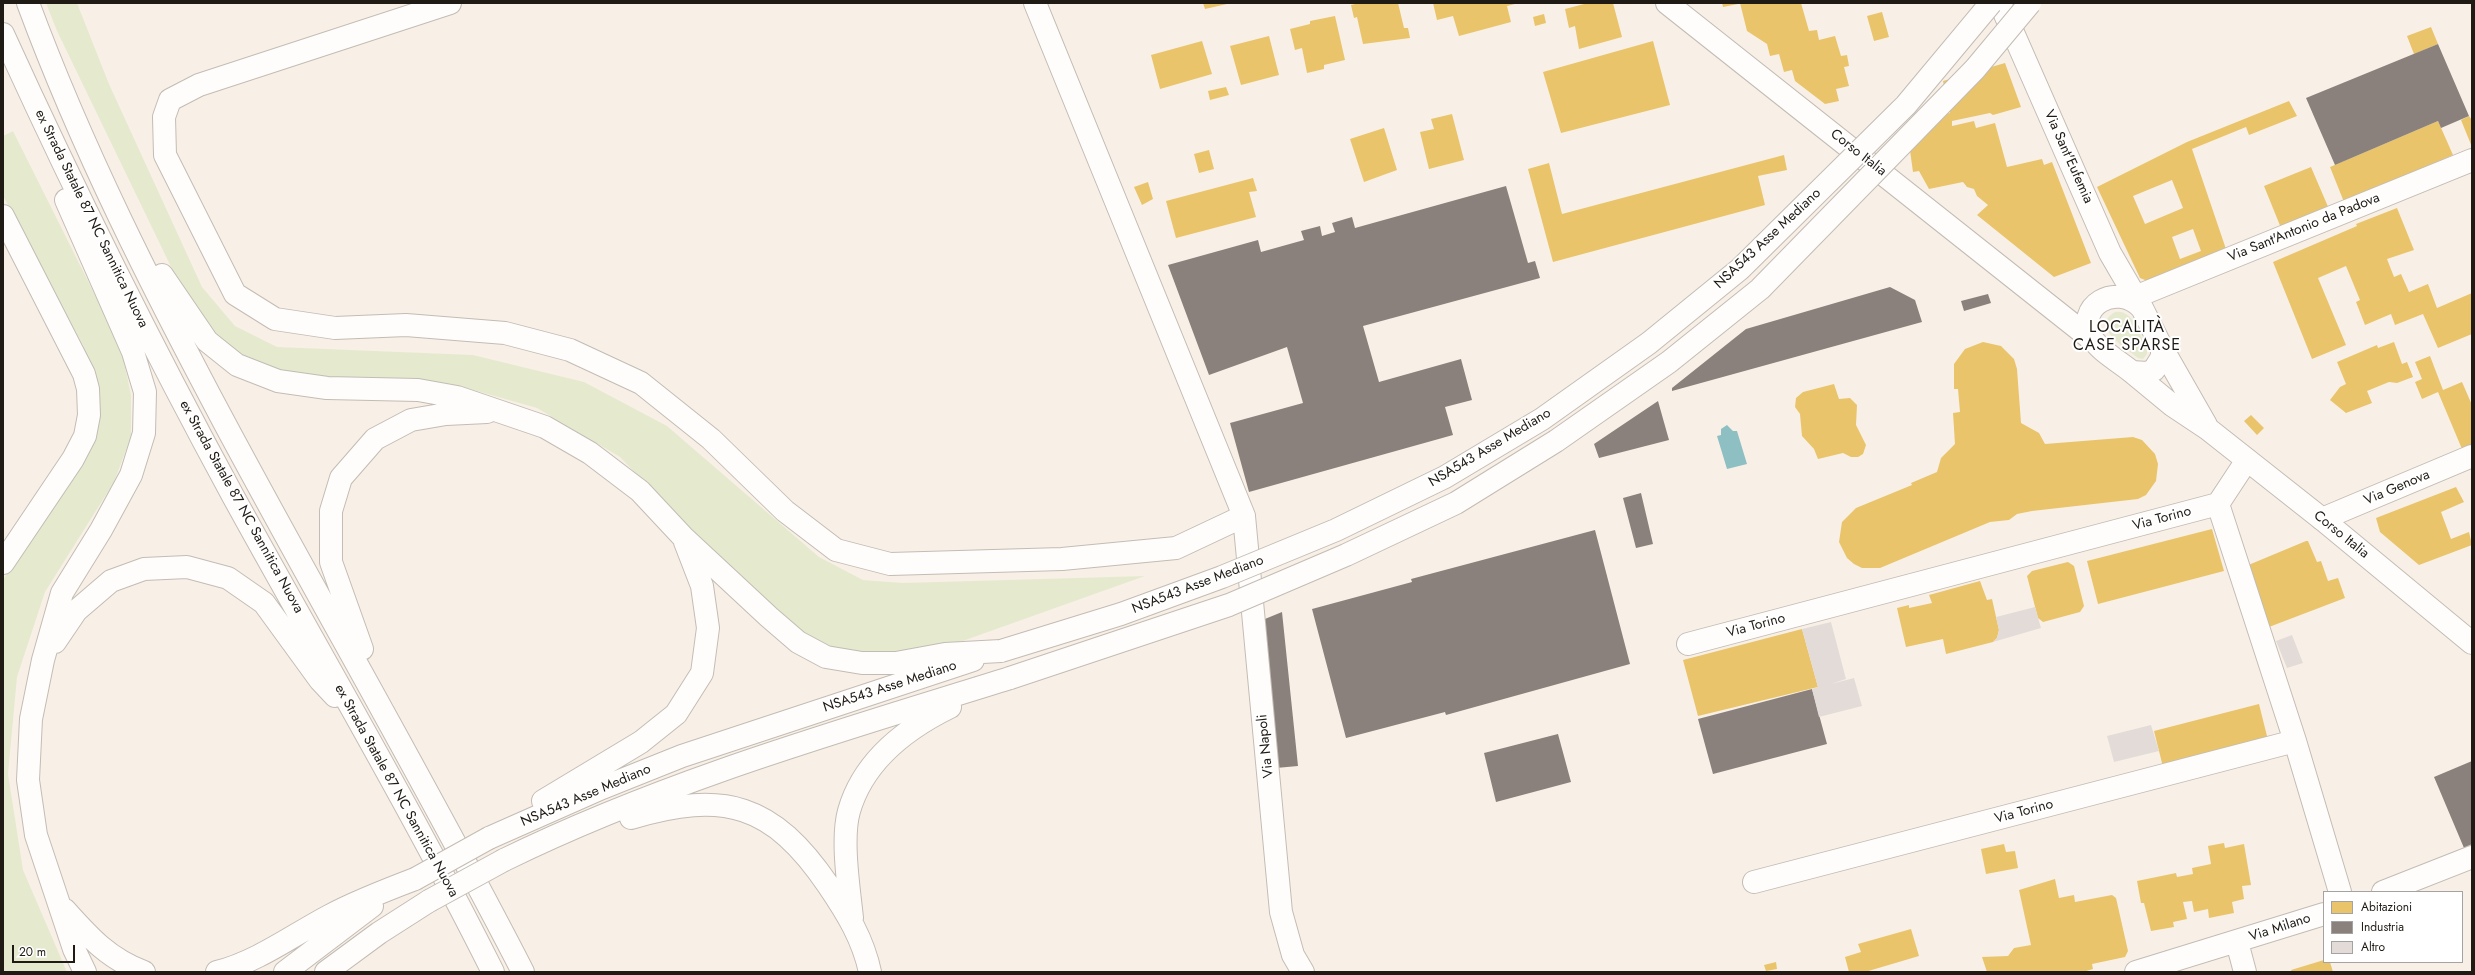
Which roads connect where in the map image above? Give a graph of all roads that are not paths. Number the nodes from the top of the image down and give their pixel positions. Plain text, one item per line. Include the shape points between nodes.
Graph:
1 (28, 3) edge
2 (450, 3) edge
3 (1034, 3) edge
4 (1667, 3) edge
5 (1991, 3) edge
6 (2000, 3) edge
7 (2030, 3) edge
8 (3, 34) edge
9 (29, 91) junction
10 (2472, 160) edge
11 (118, 214) junction
12 (3, 216) edge
13 (2110, 253) junction
14 (2139, 302) junction
15 (2048, 303) junction
16 (2097, 304) junction
17 (2095, 342) junction
18 (2162, 348) junction
19 (2132, 372) junction
20 (501, 412) junction
21 (2208, 429) junction
22 (2472, 456) edge
23 (2246, 460) junction
24 (2218, 504) junction
25 (1244, 516) junction
26 (2322, 519) junction
27 (683, 537) junction
28 (3, 563) edge
29 (2472, 643) edge
30 (1688, 644) dead end
31 (1001, 651) junction
32 (43, 660) junction
33 (1010, 678) junction
34 (385, 714) junction
35 (362, 727) junction
36 (2295, 741) junction
37 (489, 838) junction
38 (537, 844) junction
39 (2472, 857) edge
40 (416, 878) junction
41 (1754, 882) dead end
42 (2340, 891) edge
43 (2386, 891) edge
44 (59, 903) junction
45 (2323, 914) edge
46 (853, 922) junction
47 (379, 933) junction
48 (2237, 942) junction
49 (85, 972) edge
50 (144, 972) edge
51 (218, 972) edge
52 (285, 972) edge
53 (326, 972) edge
54 (345, 972) edge
55 (493, 972) edge
56 (523, 972) edge
57 (870, 972) edge
58 (1303, 972) edge
59 (2136, 972) edge
60 (2245, 972) edge

1 - 11 main road, ex Strada Statale 87 NC Sannitica Nuova via 58,83
2 - 25 main road via 199,85 170,100 164,117 165,155 235,294 275,319 335,328 406,325 505,333 570,350 641,383 711,439 785,511 836,550 890,564 1062,559 1176,548
3 - 25 main road, Via Napoli
4 - 15 main road, Corso Italia
5 - 31 main road, NSA543 Asse Mediano, bridge via 1906,105 1740,269 1649,343 1542,418 1446,477 1336,530 1222,577 1122,614
6 - 13 main road, Via Sant'Eufemia
7 - 33 main road, NSA543 Asse Mediano, bridge via 1975,69 1760,289 1669,362 1556,441 1456,503 1346,555 1229,605
8 - 9 main road, ex Strada Statale 87 NC Sannitica Nuova
9 - 32 main road via 60,186 133,352 144,392 144,433 131,475 62,593
9 - 35 main road, ex Strada Statale 87 NC Sannitica Nuova via 153,344 233,495
10 - 14 main road, Via Sant'Antonio da Padova
11 - 20 main road via 207,341 237,365 278,381 327,388 418,390 457,397
11 - 34 main road, ex Strada Statale 87 NC Sannitica Nuova via 178,335
12 - 28 main road via 84,374 88,389 89,415 85,436 73,459
13 - 14 main road, Via Sant'Eufemia
13 - 16 main road via 2106,280
14 - 16 main road, Corso Italia via 2122,295 2114,295
14 - 18 main road, Corso Italia
15 - 16 main road, Corso Italia
15 - 17 main road, Corso Italia
16 - 17 main road via 2091,313 2089,328
17 - 19 main road, Corso Italia
18 - 19 main road via 2162,357 2154,370 2148,374
18 - 21 main road, Corso Italia
19 - 21 main road, Corso Italia via 2172,405
20 - 27 main road via 546,427 590,453 640,491
20 - 34 main road via 446,414 411,420 375,439 341,478 331,511 331,562
21 - 23 main road, Corso Italia
22 - 26 main road, Via Genova
23 - 24 main road
23 - 26 main road, Corso Italia
24 - 30 main road, Via Torino
24 - 36 main road
25 - 58 main road, Via Napoli via 1281,912 1293,955
26 - 29 main road, Corso Italia
27 - 31 main road via 798,642 826,657 862,664 896,664 945,654
27 - 37 main road via 702,586 708,628 702,673 676,714 641,742 548,797
31 - 37 main road, NSA543 Asse Mediano via 682,756
32 - 35 main road via 76,611 111,582 144,569 187,567 228,578 264,603 320,680
32 - 44 main road via 31,719 28,780 36,834
33 - 38 main road, NSA543 Asse Mediano via 690,782
33 - 46 main road via 930,717 891,744 866,773 848,812 846,855
34 - 56 main road, ex Strada Statale 87 NC Sannitica Nuova
35 - 55 main road, ex Strada Statale 87 NC Sannitica Nuova
36 - 41 main road, Via Torino
36 - 42 main road
37 - 40 main road, NSA543 Asse Mediano, bridge
38 - 46 main road via 659,810 696,804 735,808 769,821 796,844
38 - 47 main road, NSA543 Asse Mediano, bridge via 429,901
39 - 43 main road
40 - 51 main road via 367,896 263,953 231,969
40 - 52 main road, NSA543 Asse Mediano via 362,913
44 - 49 main road via 74,949
44 - 50 main road via 94,942 124,964
45 - 48 main road, Via Milano
46 - 57 main road
47 - 53 main road, NSA543 Asse Mediano
47 - 54 main road
48 - 59 main road, Via Milano
48 - 60 main road, Via Milano

